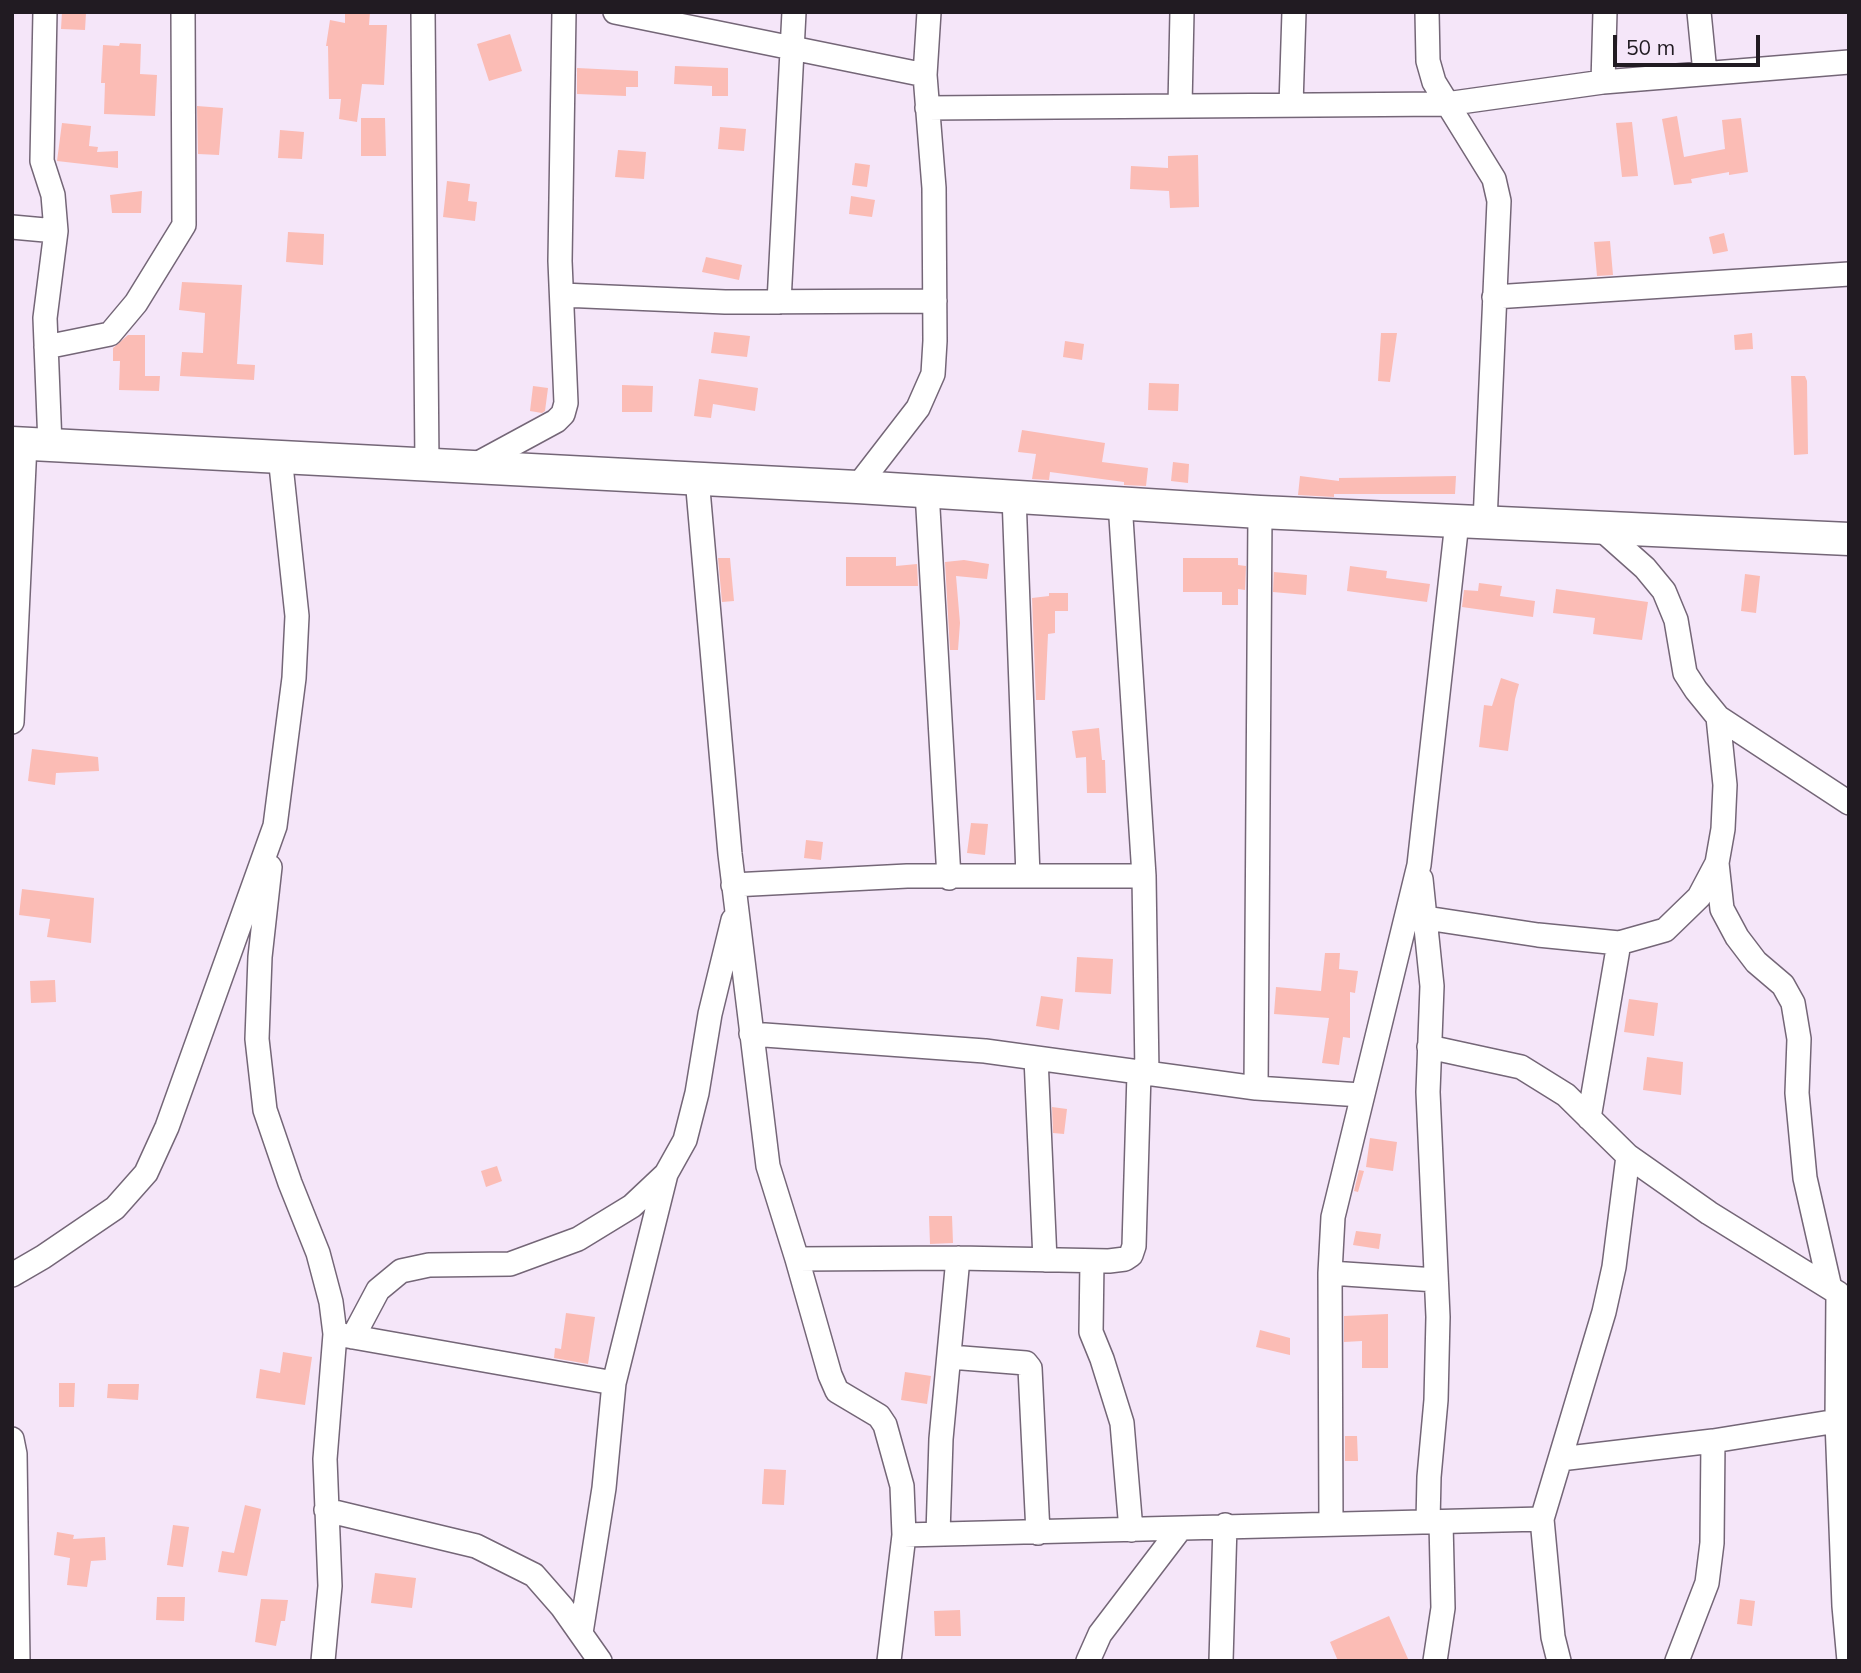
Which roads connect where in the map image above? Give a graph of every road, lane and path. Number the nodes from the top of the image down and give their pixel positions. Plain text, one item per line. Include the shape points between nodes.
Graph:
1 (45, 12) edge
2 (183, 12) edge
3 (423, 12) edge
4 (564, 12) edge
5 (615, 12) edge
6 (794, 12) edge
7 (929, 12) edge
8 (1182, 12) edge
9 (1294, 12) edge
10 (1427, 12) edge
11 (1605, 12) edge
12 (1699, 12) edge
13 (791, 47) junction
14 (1849, 62) edge
15 (1705, 74) junction
16 (925, 75) junction
17 (1603, 82) junction
18 (1446, 104) junction
19 (1292, 105) junction
20 (1180, 106) junction
21 (927, 108) junction
22 (12, 227) edge
23 (56, 231) junction
24 (1849, 274) edge
25 (562, 295) junction
26 (1494, 298) junction
27 (935, 301) junction
28 (779, 302) junction
29 (46, 347) junction
30 (29, 444) edge
31 (280, 456) junction
32 (427, 465) junction
33 (470, 468) junction
34 (697, 478) junction
35 (858, 486) junction
36 (927, 491) junction
37 (1014, 496) junction
38 (1120, 502) junction
39 (1260, 512) junction
40 (1471, 522) junction
41 (1601, 528) junction
42 (1849, 539) edge
43 (1718, 717) junction
44 (12, 722) edge
45 (1849, 803) edge
46 (275, 826) junction
47 (1717, 863) junction
48 (1419, 865) junction
49 (1028, 876) junction
50 (1144, 876) junction
51 (948, 878) junction
52 (735, 896) junction
53 (1426, 918) junction
54 (1619, 943) junction
55 (751, 1034) junction
56 (1429, 1047) junction
57 (1036, 1058) junction
58 (1143, 1073) junction
59 (1256, 1088) junction
60 (1361, 1095) junction
61 (1589, 1118) junction
62 (1628, 1156) junction
63 (666, 1174) junction
64 (958, 1258) junction
65 (797, 1259) junction
66 (1045, 1260) junction
67 (1093, 1261) junction
68 (1331, 1273) junction
69 (12, 1275) edge
70 (1436, 1280) junction
71 (1839, 1295) edge
72 (344, 1335) junction
73 (950, 1357) junction
74 (614, 1383) junction
75 (1837, 1421) junction
76 (12, 1439) edge
77 (1713, 1441) junction
78 (1560, 1459) junction
79 (326, 1510) junction
80 (1542, 1519) junction
81 (1434, 1522) junction
82 (1331, 1524) junction
83 (1225, 1525) junction
84 (1180, 1529) junction
85 (1132, 1530) junction
86 (1038, 1533) junction
87 (938, 1534) junction
88 (904, 1535) junction
89 (15, 1605) edge
90 (581, 1633) junction
91 (18, 1661) edge
92 (323, 1661) edge
93 (600, 1661) edge
94 (889, 1661) edge
95 (1088, 1661) edge
96 (1220, 1661) edge
97 (1435, 1661) edge
98 (1559, 1661) edge
99 (1677, 1661) edge
100 (1849, 1661) edge

1 - 23 street via 42,161 53,195
2 - 29 street via 184,225 136,303 110,334
3 - 32 street
4 - 25 street
5 - 13 street
6 - 13 street
7 - 16 street
8 - 20 street
9 - 19 street
10 - 18 street via 1428,61
11 - 17 street
12 - 15 street
13 - 16 street
13 - 28 street
14 - 15 street
15 - 17 street
16 - 21 street
17 - 18 street
18 - 19 street
18 - 26 street via 1494,179 1499,201
19 - 20 street
20 - 21 street
21 - 27 street via 934,188
22 - 23 street
23 - 29 street
24 - 26 street
25 - 28 street
25 - 33 street via 563,414
26 - 40 street
27 - 28 street
27 - 35 street via 933,374 918,408
29 - 30 street
30 - 31 street
30 - 44 street
31 - 32 street
31 - 46 street via 297,616
32 - 33 street
33 - 34 street
34 - 35 street
34 - 52 street
35 - 36 street
36 - 37 street
36 - 51 street
37 - 38 street
37 - 49 street
38 - 39 street
38 - 50 street
39 - 40 street
39 - 59 street
40 - 41 street
40 - 48 street
41 - 42 street
41 - 43 street via 1664,591 1676,620 1685,673
43 - 45 street
43 - 47 street via 1725,785
46 - 69 street via 167,1127 146,1173 115,1208
46 - 72 street via 260,957 257,1039 265,1110
47 - 54 street via 1699,897 1665,930
47 - 71 street via 1722,909 1737,937 1756,962 1783,985 1793,1003 1799,1039 1797,1093 1805,1178
48 - 53 street
48 - 60 street
49 - 50 street
49 - 51 street
50 - 58 street
51 - 52 street via 907,876
52 - 55 street
52 - 63 street via 697,1093 685,1140
53 - 54 street
53 - 56 street via 1432,986
54 - 61 street
55 - 57 street
55 - 65 street via 768,1166
56 - 61 street via 1521,1067 1566,1095
56 - 70 street
57 - 58 street
57 - 66 street
58 - 59 street
58 - 67 street via 1134,1247 1125,1259
59 - 60 street
60 - 68 street via 1333,1217
61 - 62 street
62 - 71 street
62 - 78 street via 1604,1312
63 - 72 street via 632,1206 578,1239 510,1264 429,1265 401,1271 378,1290
63 - 74 street
64 - 65 street
64 - 66 street
64 - 73 street
65 - 88 street via 837,1391 879,1416 886,1426 902,1486
66 - 67 street
67 - 85 street via 1091,1332 1122,1423
68 - 70 street
68 - 82 street
70 - 81 street via 1436,1386 1429,1477
71 - 75 street
72 - 74 street
72 - 79 street via 325,1459
73 - 86 street via 1026,1363 1030,1368
73 - 87 street
74 - 90 street via 604,1488
75 - 77 street
75 - 100 street
76 - 89 street
77 - 78 street
77 - 99 street via 1707,1583
78 - 80 street
79 - 90 street via 476,1546 534,1575
79 - 92 street via 330,1586
80 - 81 street
80 - 98 street
81 - 82 street
81 - 97 street via 1443,1608
82 - 83 street
83 - 84 street
83 - 96 street
84 - 85 street
84 - 95 street via 1100,1634
85 - 86 street
86 - 87 street
87 - 88 street
88 - 94 street
89 - 91 street
90 - 93 street

